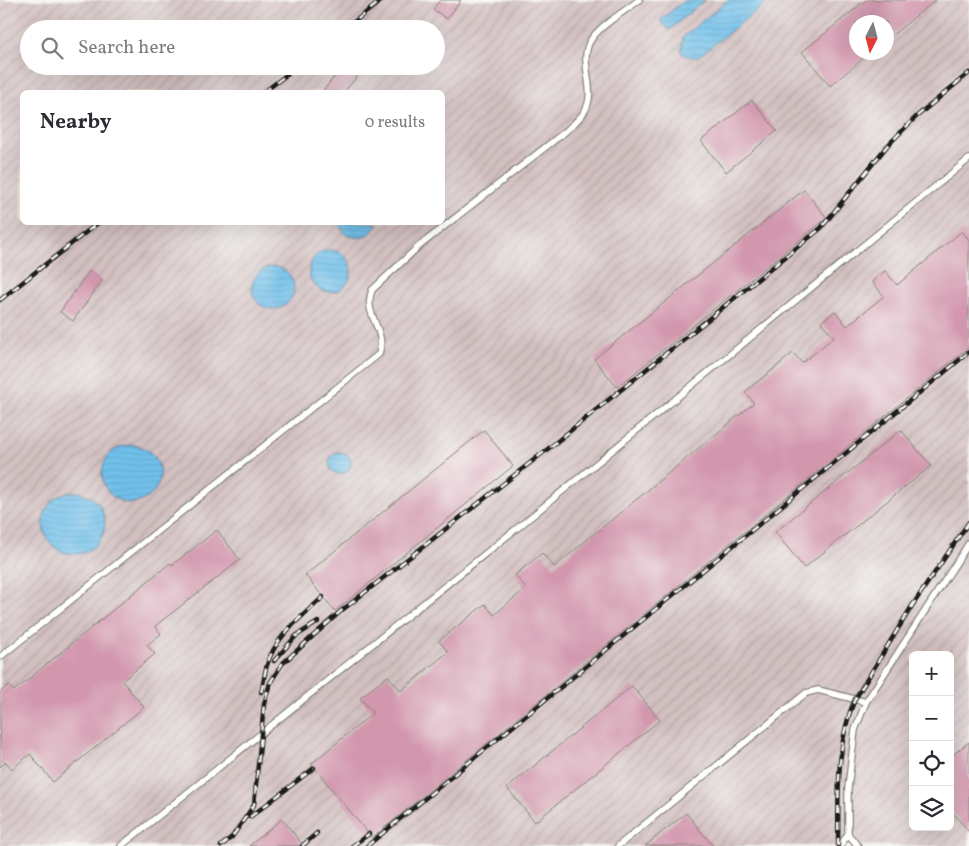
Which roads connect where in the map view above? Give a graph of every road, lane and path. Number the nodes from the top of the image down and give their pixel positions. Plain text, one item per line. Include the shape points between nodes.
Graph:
1 (639, 0) edge
2 (969, 159) edge
3 (969, 543) edge
4 (0, 657) edge
5 (866, 702) junction
6 (848, 834) junction
7 (121, 846) edge
8 (618, 846) edge
9 (840, 846) edge
10 (858, 846) edge

1 - 4 lane via 601,30 590,43 586,67 589,100 585,111 566,131 418,247 372,290 368,300 371,316 379,329 382,344 379,354
2 - 7 lane
3 - 5 lane
5 - 6 lane via 855,730 848,788
5 - 8 lane via 818,690 806,693
6 - 9 lane
6 - 10 lane

